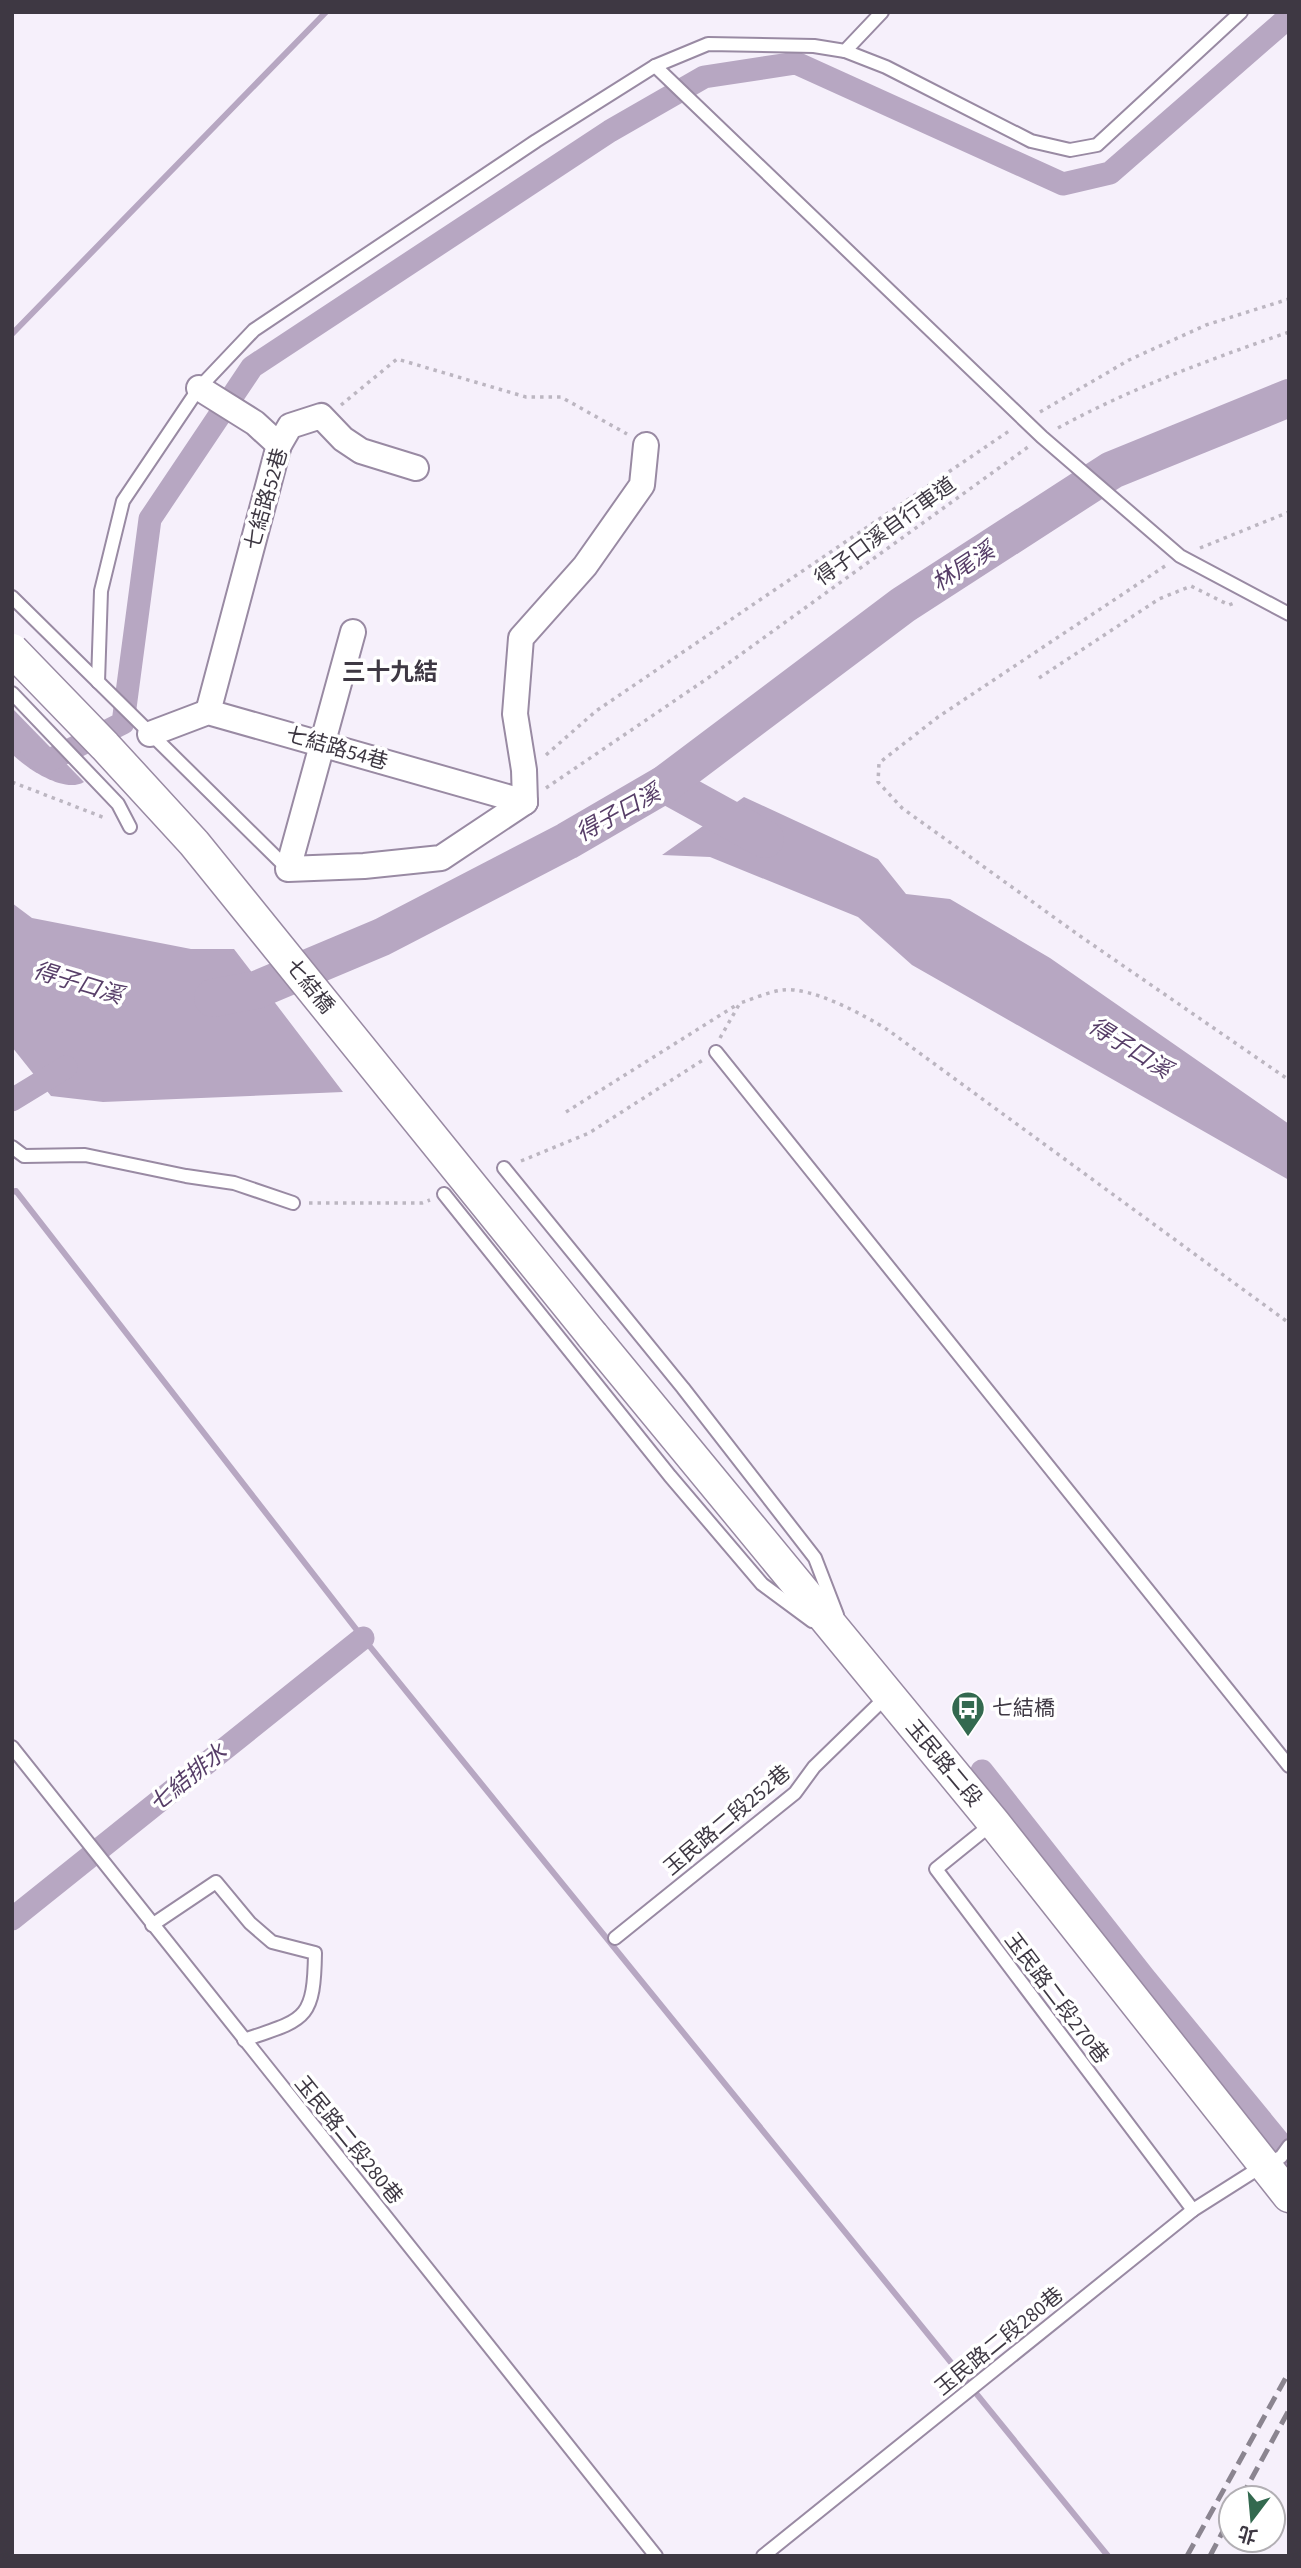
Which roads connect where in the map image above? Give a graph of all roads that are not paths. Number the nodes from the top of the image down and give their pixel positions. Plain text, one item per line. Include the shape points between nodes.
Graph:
1 (882, 12) edge
2 (1241, 12) edge
3 (845, 51) junction
4 (655, 66) junction
5 (199, 388) junction
6 (279, 445) junction
7 (646, 445) road end
8 (416, 468) dead end
9 (12, 597) edge
10 (1289, 614) edge
11 (353, 632) dead end
12 (12, 650) edge
13 (98, 682) junction
14 (12, 693) edge
15 (208, 712) junction
16 (150, 734) junction
17 (324, 744) junction
18 (525, 802) junction
19 (130, 827) road end
20 (288, 869) junction
21 (716, 1052) road end
22 (12, 1147) edge
23 (504, 1168) dead end
24 (444, 1194) dead end
25 (293, 1203) dead end
26 (592, 1335) joint
27 (851, 1651) junction
28 (887, 1696) junction
29 (12, 1747) edge
30 (1289, 1766) edge
31 (994, 1823) junction
32 (152, 1925) junction
33 (615, 1937) dead end
34 (244, 2039) junction
35 (1277, 2155) edge
36 (1289, 2196) edge
37 (1193, 2210) junction
38 (656, 2556) edge
39 (763, 2556) edge

1 - 3 lane
2 - 3 lane via 1097,145 1070,150 1031,141
3 - 4 lane via 708,44
4 - 5 lane via 254,330
4 - 10 lane via 1023,421 1180,556
5 - 6 street via 255,423
5 - 13 lane via 123,501 102,591
6 - 8 street, 七結路52巷 via 290,426 321,416 360,451
6 - 15 street, 七結路52巷
7 - 18 street via 642,485 585,566 522,638 514,714
9 - 13 lane
11 - 17 street
12 - 26 street, 七結橋, bridge via 194,843
13 - 16 lane
14 - 19 lane via 118,804
15 - 16 street
15 - 17 street, 七結路54巷
16 - 20 lane
17 - 18 street, 七結路54巷
17 - 20 street
18 - 20 street via 441,858
21 - 30 lane
22 - 25 lane via 24,1156 85,1155 234,1183
23 - 27 lane via 815,1558
24 - 27 lane via 762,1584
26 - 27 street, 玉民路二段
27 - 28 street, 玉民路二段
28 - 31 street, 玉民路二段
28 - 33 lane, 玉民路二段252巷 via 814,1767 795,1793
29 - 32 lane, 玉民路二段280巷
31 - 35 street, 玉民路二段
31 - 37 lane, 玉民路二段270巷 via 936,1869
32 - 34 lane, 玉民路二段280巷
32 - 34 lane via 216,1882 272,1942 315,1953 315,1980 307,2009 290,2024
34 - 38 lane, 玉民路二段280巷
35 - 36 street, 玉民路二段
35 - 37 lane, 玉民路二段280巷
37 - 39 lane, 玉民路二段280巷

